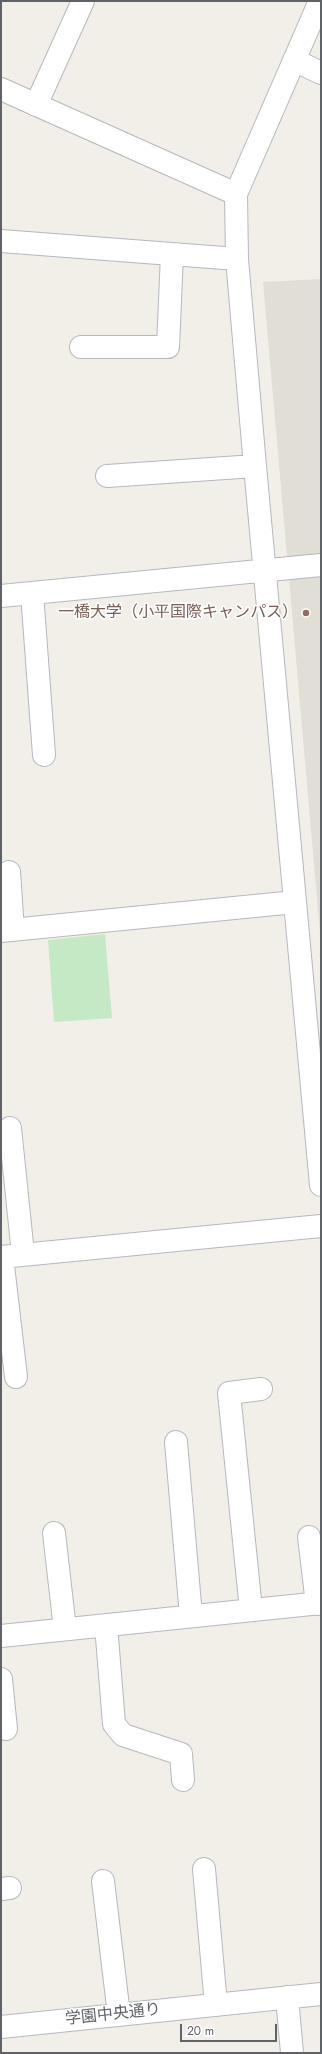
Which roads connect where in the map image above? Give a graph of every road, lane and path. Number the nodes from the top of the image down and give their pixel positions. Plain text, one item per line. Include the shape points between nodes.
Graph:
1 (83, 1) edge
2 (320, 1) edge
3 (294, 60) junction
4 (321, 73) edge
5 (1, 89) edge
6 (36, 105) junction
7 (236, 194) junction
8 (1, 241) edge
9 (172, 254) junction
10 (237, 259) junction
11 (80, 347) dead end
12 (255, 466) junction
13 (107, 476) dead end
14 (321, 565) edge
15 (264, 570) junction
16 (32, 593) junction
17 (1, 596) edge
18 (44, 755) dead end
19 (9, 872) dead end
20 (295, 902) junction
21 (7, 931) edge
22 (10, 1128) dead end
23 (321, 1185) edge
24 (321, 1226) edge
25 (9, 1256) edge
26 (16, 1378) dead end
27 (261, 1389) dead end
28 (176, 1442) dead end
29 (54, 1532) dead end
30 (309, 1537) dead end
31 (319, 1604) edge
32 (251, 1610) junction
33 (191, 1616) junction
34 (106, 1625) junction
35 (65, 1629) junction
36 (1, 1636) edge
37 (1, 1679) edge
38 (6, 1729) dead end
39 (183, 1780) dead end
40 (204, 1869) dead end
41 (103, 1881) dead end
42 (321, 1994) edge
43 (287, 1998) junction
44 (216, 2005) junction
45 (119, 2015) junction
46 (1, 2027) edge
47 (292, 2053) edge

1 - 6 street
2 - 3 street
3 - 4 street
3 - 7 street
5 - 6 street
6 - 7 street
7 - 10 street
8 - 9 street
9 - 10 street
9 - 11 street via 168,347
10 - 12 street
12 - 13 street
12 - 15 street
14 - 15 street
15 - 16 street
15 - 20 street
16 - 17 street
16 - 18 street
19 - 21 street
20 - 21 street
20 - 23 street
22 - 25 street
24 - 25 street
25 - 26 street
27 - 32 street via 229,1393
28 - 33 street
29 - 35 street
30 - 31 street
31 - 32 street
32 - 33 street
33 - 34 street
34 - 35 street
34 - 39 street via 114,1724 123,1735 181,1754
35 - 36 street
37 - 38 street
40 - 44 street
41 - 45 street
42 - 43 street, 学園中央通り
43 - 44 street, 学園中央通り
43 - 47 street
44 - 45 street, 学園中央通り
45 - 46 street, 学園中央通り

